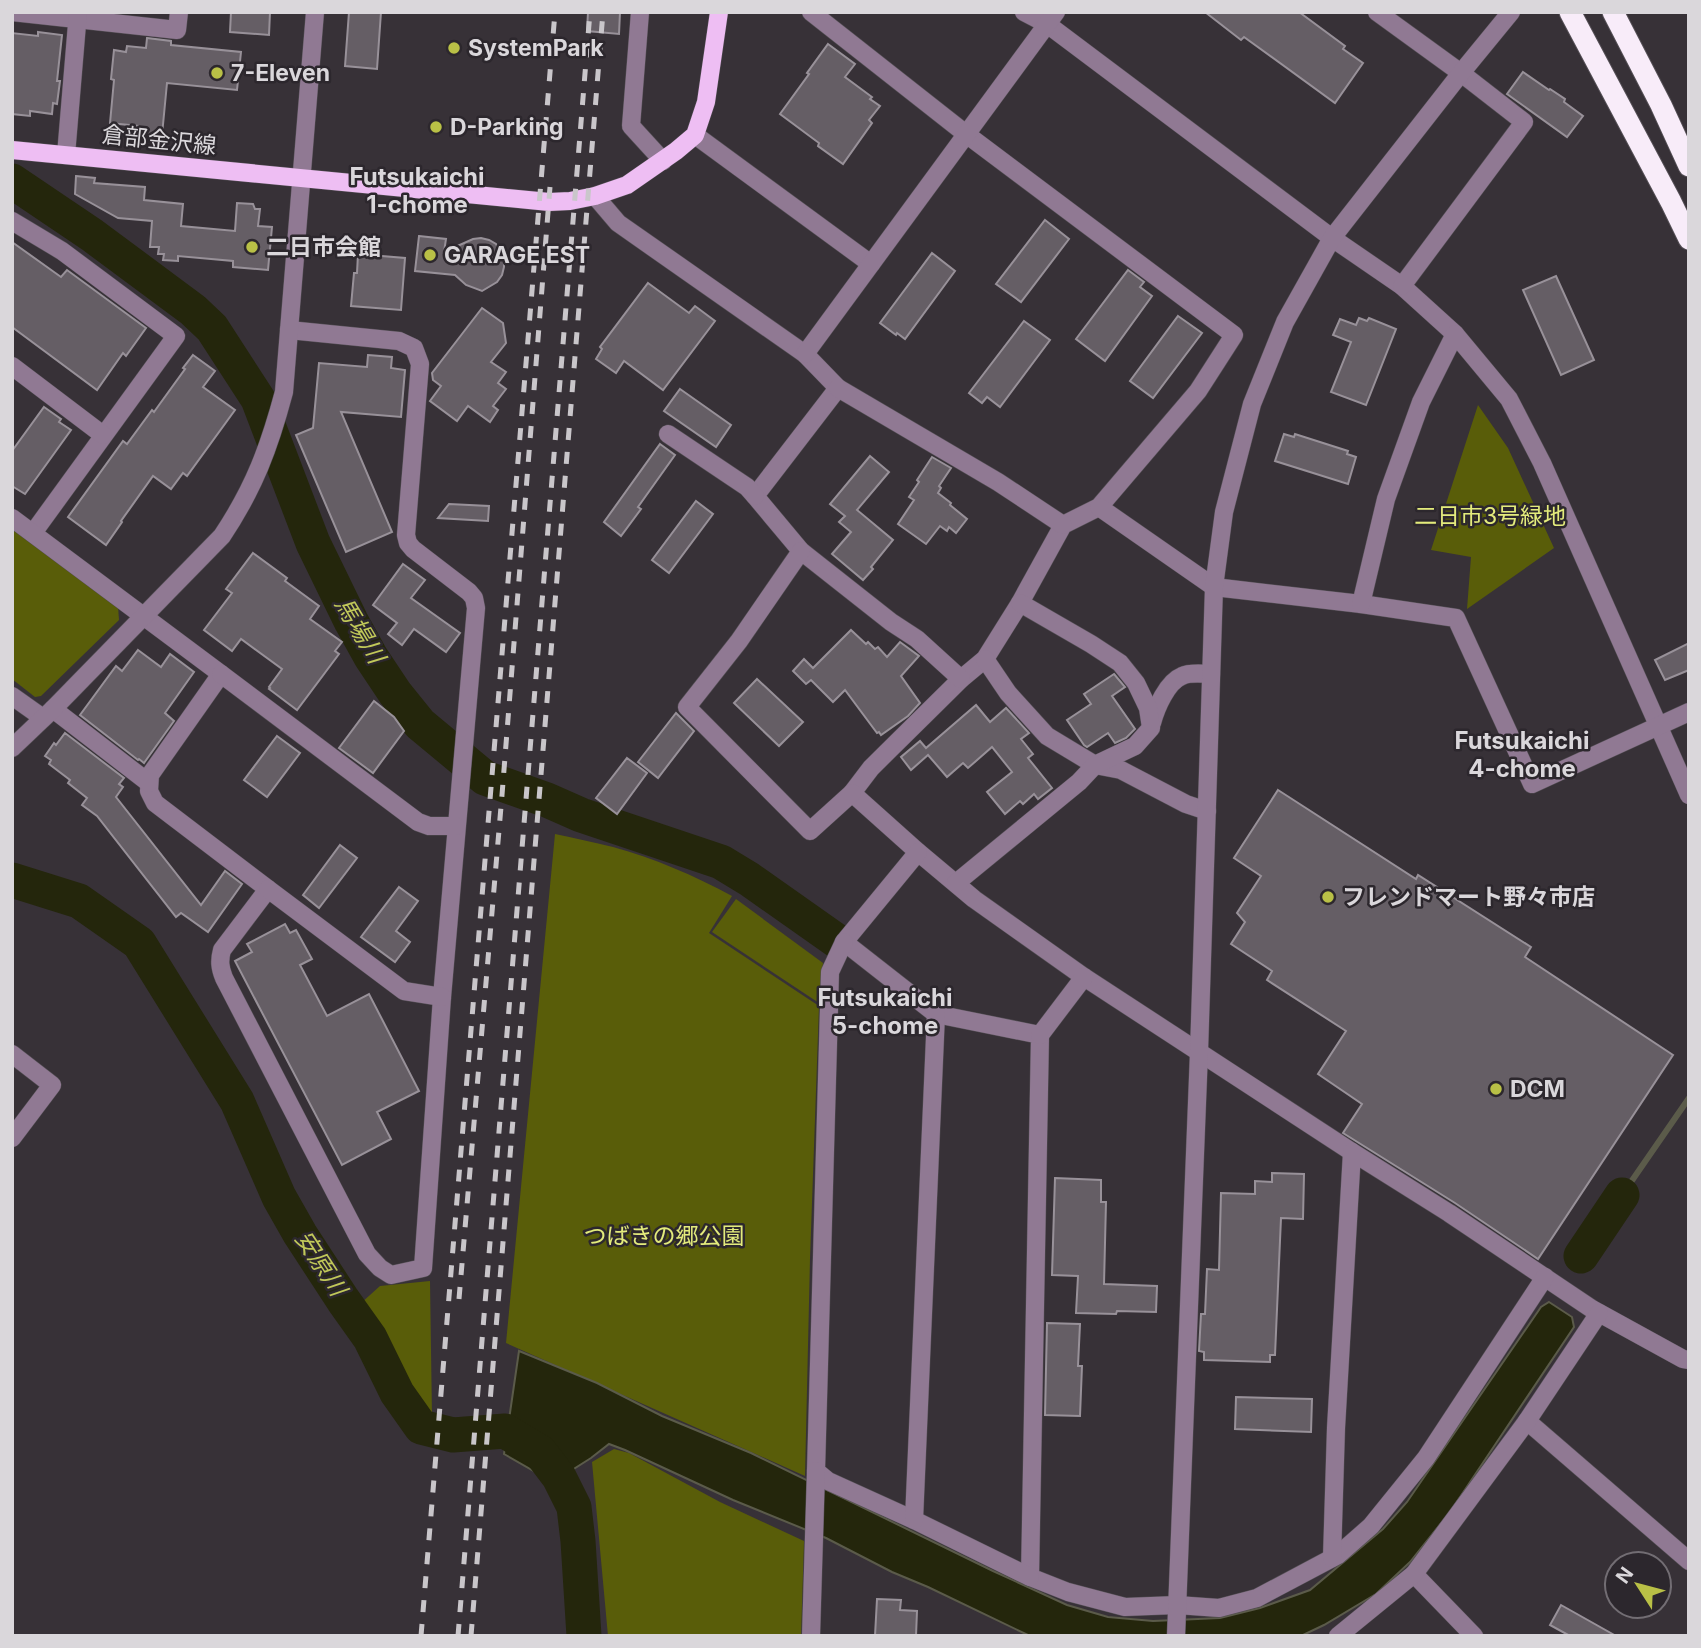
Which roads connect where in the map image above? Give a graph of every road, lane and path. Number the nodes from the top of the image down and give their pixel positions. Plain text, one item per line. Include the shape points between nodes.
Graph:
1 (12, 12) edge
2 (179, 12) edge
3 (314, 12) edge
4 (640, 12) edge
5 (719, 12) edge
6 (811, 12) edge
7 (1024, 12) edge
8 (1377, 12) edge
9 (1511, 12) edge
10 (1570, 12) edge
11 (1613, 12) edge
12 (77, 16) edge
13 (1051, 18) edge
14 (1461, 73) junction
15 (966, 134) junction
16 (695, 135) junction
17 (12, 150) edge
18 (66, 155) junction
19 (663, 161) junction
20 (1689, 166) edge
21 (300, 178) junction
22 (595, 196) junction
23 (12, 221) edge
24 (1332, 238) junction
25 (1689, 239) edge
26 (871, 264) junction
27 (1402, 286) junction
28 (289, 330) junction
29 (1455, 334) junction
30 (805, 354) junction
31 (12, 366) edge
32 (838, 388) junction
33 (668, 434) dead end
34 (103, 435) junction
35 (755, 496) junction
36 (1099, 507) junction
37 (12, 517) edge
38 (1063, 525) junction
39 (33, 533) junction
40 (801, 551) junction
41 (1214, 587) junction
42 (1020, 604) junction
43 (1361, 604) junction
44 (144, 617) junction
45 (985, 659) junction
46 (221, 674) junction
47 (1211, 674) junction
48 (961, 679) junction
49 (12, 696) edge
50 (1689, 712) edge
51 (48, 714) junction
52 (1658, 726) junction
53 (1151, 727) junction
54 (12, 748) edge
55 (1094, 765) junction
56 (149, 783) junction
57 (852, 793) junction
58 (1689, 795) edge
59 (1207, 811) junction
60 (456, 826) junction
61 (918, 852) junction
62 (956, 883) junction
63 (268, 888) junction
64 (844, 942) junction
65 (1084, 977) junction
66 (442, 997) junction
67 (936, 1014) junction
68 (1040, 1035) junction
69 (1199, 1052) junction
70 (12, 1054) edge
71 (12, 1138) edge
72 (1352, 1152) junction
73 (1548, 1279) junction
74 (1596, 1311) junction
75 (1689, 1360) edge
76 (1528, 1421) junction
77 (816, 1471) junction
78 (914, 1520) junction
79 (1332, 1558) junction
80 (1689, 1561) edge
81 (1414, 1574) junction
82 (1030, 1577) junction
83 (1177, 1605) junction
84 (811, 1636) edge
85 (1176, 1636) edge
86 (1338, 1636) edge
87 (1474, 1636) edge

1 - 12 street
2 - 12 street via 177,30
3 - 21 street
4 - 19 street via 631,126
5 - 16 main road via 706,102
6 - 15 street
7 - 13 street
8 - 14 street
9 - 14 street
10 - 25 highway
11 - 20 highway
12 - 18 street
13 - 15 street
13 - 24 street
14 - 24 street
14 - 27 street via 1524,122
15 - 26 street
15 - 36 street via 1234,335 1198,391
16 - 19 main road, 倉部金沢線
16 - 26 street
17 - 18 main road, 倉部金沢線
18 - 21 main road, 倉部金沢線
19 - 22 main road, 倉部金沢線 via 627,185
21 - 22 main road, 倉部金沢線 via 549,202
21 - 28 street
22 - 30 street via 618,223
23 - 34 street via 62,251 176,336
24 - 27 street
24 - 41 street via 1285,322 1252,404 1224,512
26 - 30 street
27 - 29 street
28 - 44 street via 278,415 241,507 222,536
28 - 60 street via 399,341 414,348 417,355 420,364 406,535 413,549 469,592 476,608
29 - 43 street via 1421,402 1386,499
29 - 52 street via 1509,399 1520,420
30 - 32 street
31 - 34 street
32 - 35 street
32 - 38 street
33 - 35 street
34 - 39 street
35 - 40 street
36 - 38 street
36 - 41 street
37 - 39 street
38 - 42 street
39 - 44 street
40 - 48 street via 918,639
40 - 57 street via 740,641 687,707 810,831
41 - 43 street
41 - 47 street
42 - 45 street
42 - 53 street via 1120,663 1136,683
43 - 52 street via 1456,618 1532,785
44 - 46 street
44 - 51 street
45 - 48 street
45 - 55 street via 1047,736
46 - 56 street via 150,775
46 - 60 street via 418,822
47 - 53 street via 1183,675 1172,684 1156,706
47 - 59 street
48 - 57 street via 871,768
49 - 51 street
50 - 52 street
51 - 54 street
51 - 56 street
52 - 58 street
53 - 55 street via 1135,746
55 - 59 street via 1121,770
55 - 62 street
56 - 63 street via 155,803
57 - 61 street
59 - 69 street
60 - 66 street
61 - 62 street
61 - 64 street
62 - 65 street
63 - 66 street via 404,990
63 - 66 street via 222,950 221,968 367,1254 391,1275 423,1268
64 - 67 street
64 - 77 street via 830,972
65 - 68 street
65 - 69 street
67 - 68 street
67 - 78 street
68 - 82 street
69 - 72 street
69 - 83 street
70 - 71 street via 52,1084
72 - 73 street
72 - 79 street
73 - 74 street
73 - 79 street via 1426,1458 1371,1526
74 - 75 street
74 - 76 street
76 - 80 street
76 - 81 street
77 - 78 street via 828,1481
77 - 84 street
78 - 82 street
79 - 83 street via 1257,1598 1219,1608
81 - 86 street
81 - 87 street
82 - 83 street via 1125,1607
83 - 85 street

